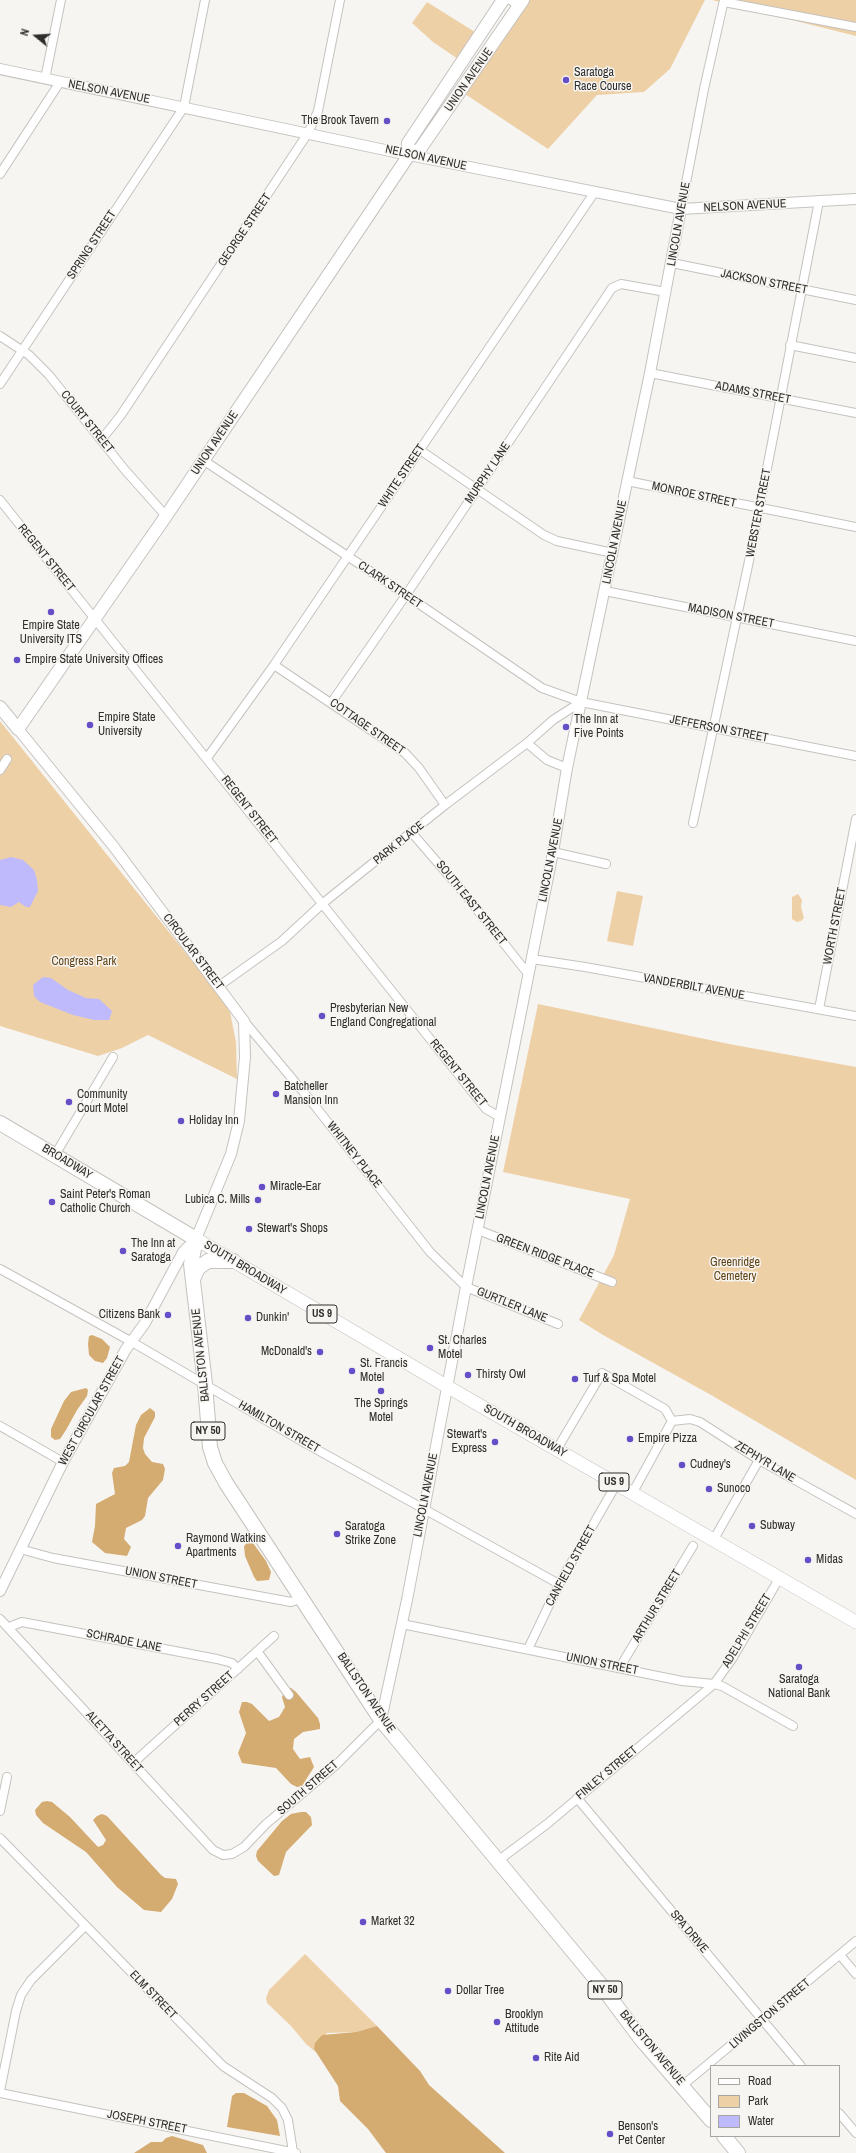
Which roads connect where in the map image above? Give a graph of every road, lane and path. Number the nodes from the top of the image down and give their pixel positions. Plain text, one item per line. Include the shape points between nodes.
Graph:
1 (61, 0) edge
2 (206, 0) edge
3 (344, 0) edge
4 (503, 0) edge
5 (724, 1) edge
6 (518, 2) edge
7 (339, 4) edge
8 (856, 27) edge
9 (0, 69) edge
10 (45, 79) junction
11 (60, 82) junction
12 (184, 107) junction
13 (308, 133) junction
14 (409, 155) junction
15 (0, 174) edge
16 (594, 193) junction
17 (856, 199) edge
18 (819, 202) junction
19 (681, 209) junction
20 (672, 263) junction
21 (801, 289) junction
22 (666, 292) junction
23 (856, 300) edge
24 (0, 336) edge
25 (790, 345) junction
26 (22, 351) junction
27 (856, 358) edge
28 (650, 374) junction
29 (0, 384) edge
30 (780, 399) junction
31 (856, 413) edge
32 (102, 439) junction
33 (420, 450) junction
34 (203, 460) junction
35 (627, 481) junction
36 (477, 488) junction
37 (0, 500) edge
38 (760, 508) junction
39 (166, 516) junction
40 (856, 527) edge
41 (613, 553) junction
42 (347, 557) junction
43 (605, 591) junction
44 (406, 595) junction
45 (738, 617) junction
46 (95, 619) junction
47 (856, 641) edge
48 (274, 665) junction
49 (581, 702) junction
50 (331, 703) junction
51 (0, 707) edge
52 (713, 728) junction
53 (18, 729) junction
54 (527, 743) junction
55 (856, 756) edge
56 (7, 758) dead end
57 (207, 758) junction
58 (568, 768) junction
59 (0, 770) edge
60 (445, 805) junction
61 (856, 819) edge
62 (693, 823) dead end
63 (412, 833) junction
64 (854, 839) edge
65 (553, 852) junction
66 (606, 864) dead end
67 (322, 904) junction
68 (532, 959) junction
69 (529, 975) junction
70 (219, 986) junction
71 (819, 1009) junction
72 (856, 1016) edge
73 (244, 1021) junction
74 (113, 1057) dead end
75 (500, 1117) junction
76 (0, 1123) edge
77 (55, 1155) junction
78 (478, 1230) junction
79 (196, 1239) junction
80 (233, 1261) junction
81 (0, 1269) edge
82 (193, 1279) junction
83 (612, 1282) dead end
84 (466, 1287) junction
85 (558, 1324) dead end
86 (132, 1342) junction
87 (205, 1384) junction
88 (448, 1387) junction
89 (672, 1421) junction
90 (0, 1426) edge
91 (557, 1449) junction
92 (759, 1460) junction
93 (63, 1462) junction
94 (617, 1483) junction
95 (632, 1492) junction
96 (423, 1509) junction
97 (856, 1514) edge
98 (714, 1539) junction
99 (693, 1546) dead end
100 (20, 1549) junction
101 (780, 1577) junction
102 (559, 1584) junction
103 (0, 1591) edge
104 (302, 1598) junction
105 (0, 1619) edge
106 (856, 1622) edge
107 (402, 1624) junction
108 (9, 1627) junction
109 (274, 1636) dead end
110 (528, 1649) junction
111 (257, 1651) junction
112 (620, 1667) junction
113 (238, 1669) junction
114 (714, 1684) junction
115 (289, 1695) dead end
116 (381, 1720) junction
117 (793, 1726) dead end
118 (134, 1763) junction
119 (7, 1777) dead end
120 (577, 1798) junction
121 (0, 1811) edge
122 (0, 1838) edge
123 (232, 1854) joint
124 (499, 1860) junction
125 (85, 1926) junction
126 (856, 1941) edge
127 (840, 1955) junction
128 (856, 1974) edge
129 (762, 2019) junction
130 (800, 2065) edge
131 (683, 2085) junction
132 (0, 2092) edge
133 (840, 2114) edge
134 (710, 2119) edge
135 (856, 2133) edge
136 (725, 2137) edge
137 (294, 2152) edge
138 (738, 2153) edge

1 - 10 street
2 - 12 street
3 - 7 street
4 - 14 main road, UNION AVENUE via 408,143
5 - 8 street
5 - 19 street, LINCOLN AVENUE
6 - 14 main road, UNION AVENUE via 420,149
7 - 13 street, GEORGE STREET via 318,111
9 - 10 street, NELSON AVENUE
10 - 11 street, NELSON AVENUE
11 - 12 street, NELSON AVENUE
11 - 15 street
12 - 13 street, NELSON AVENUE
12 - 26 street, SPRING STREET
13 - 14 street, NELSON AVENUE
13 - 32 street, GEORGE STREET
14 - 16 street, NELSON AVENUE
14 - 34 main road, UNION AVENUE
16 - 19 street, NELSON AVENUE
16 - 33 street, WHITE STREET
17 - 18 street, NELSON AVENUE
18 - 19 street, NELSON AVENUE
18 - 21 street, WEBSTER STREET
19 - 20 street, LINCOLN AVENUE
20 - 21 street, JACKSON STREET
20 - 22 street, LINCOLN AVENUE
21 - 23 street, JACKSON STREET
21 - 25 street, WEBSTER STREET
22 - 28 street, LINCOLN AVENUE
22 - 36 street, MURPHY LANE via 621,284 612,288
24 - 26 street, COURT STREET
25 - 27 street
25 - 30 street, WEBSTER STREET
26 - 29 street, SPRING STREET
26 - 32 street, COURT STREET via 49,375
28 - 30 street, ADAMS STREET
28 - 35 street, LINCOLN AVENUE
30 - 31 street, ADAMS STREET
30 - 38 street, WEBSTER STREET
32 - 39 street, COURT STREET via 125,470
33 - 36 street
33 - 42 street, WHITE STREET
34 - 39 main road, UNION AVENUE
34 - 42 street, CLARK STREET
35 - 38 street, MONROE STREET
35 - 41 street, LINCOLN AVENUE
36 - 41 street via 544,535 557,541
36 - 44 street, MURPHY LANE
37 - 46 street, REGENT STREET
38 - 40 street, MONROE STREET
38 - 45 street, WEBSTER STREET
39 - 46 main road, UNION AVENUE
41 - 43 street, LINCOLN AVENUE
42 - 44 street, CLARK STREET
42 - 48 street, WHITE STREET
43 - 45 street, MADISON STREET
43 - 49 street, LINCOLN AVENUE
44 - 49 street, CLARK STREET via 529,681
44 - 50 street, MURPHY LANE
45 - 47 street, MADISON STREET
45 - 52 street, WEBSTER STREET
46 - 53 main road, UNION AVENUE
46 - 57 street, REGENT STREET
48 - 50 street, COTTAGE STREET
48 - 57 street, WHITE STREET
49 - 52 street, JEFFERSON STREET
49 - 54 street, PARK PLACE via 553,720
49 - 58 street, LINCOLN AVENUE
50 - 60 street, COTTAGE STREET via 405,753
51 - 53 main road, CIRCULAR STREET
52 - 55 street, JEFFERSON STREET
52 - 62 street, WEBSTER STREET
53 - 70 street, CIRCULAR STREET via 114,847
54 - 58 street via 547,760
54 - 60 street, PARK PLACE
56 - 59 street
57 - 67 street, REGENT STREET
58 - 65 street, LINCOLN AVENUE
60 - 63 street, PARK PLACE
61 - 64 street, WORTH STREET
63 - 67 street, PARK PLACE
63 - 69 street, SOUTH EAST STREET
64 - 71 street, WORTH STREET
65 - 66 street
65 - 68 street, LINCOLN AVENUE
67 - 70 street, PARK PLACE via 282,941
67 - 75 street, REGENT STREET via 486,1109
68 - 69 street, LINCOLN AVENUE
68 - 71 street, VANDERBILT AVENUE
69 - 75 street, LINCOLN AVENUE
70 - 73 street, CIRCULAR STREET
71 - 72 street, VANDERBILT AVENUE
73 - 79 street via 245,1057 239,1121 224,1175
73 - 84 street, WHITNEY PLACE via 430,1252
74 - 77 street
75 - 78 street, LINCOLN AVENUE
76 - 77 highway, BROADWAY / US 9
77 - 79 highway, BROADWAY / US 9
78 - 83 street, GREEN RIDGE PLACE
78 - 84 street, LINCOLN AVENUE
79 - 80 main road, SOUTH BROADWAY / US 9
79 - 82 highway, BALLSTON AVENUE / NY 50 via 191,1264
79 - 86 street, WEST CIRCULAR STREET via 183,1252 172,1276
80 - 82 highway via 208,1261 198,1268
80 - 88 main road, SOUTH BROADWAY / US 9
81 - 86 street, HAMILTON STREET
82 - 87 highway, BALLSTON AVENUE / NY 50
84 - 85 street, GURTLER LANE
84 - 88 street, LINCOLN AVENUE
86 - 87 street, HAMILTON STREET
86 - 93 street, WEST CIRCULAR STREET
87 - 96 street, HAMILTON STREET
87 - 104 highway, BALLSTON AVENUE / NY 50 via 210,1447 215,1463
88 - 91 main road, SOUTH BROADWAY / US 9
88 - 96 street, LINCOLN AVENUE
89 - 91 street via 665,1409 602,1373
89 - 92 street, ZEPHYR LANE via 690,1419 700,1422
89 - 95 street
90 - 93 street
91 - 94 main road, SOUTH BROADWAY / US 9
92 - 97 street, ZEPHYR LANE
92 - 98 street
93 - 100 street, WEST CIRCULAR STREET
94 - 95 main road, SOUTH BROADWAY / US 9
94 - 102 street, CANFIELD STREET
95 - 98 main road, SOUTH BROADWAY / US 9
96 - 102 street, HAMILTON STREET
96 - 107 street, LINCOLN AVENUE
98 - 101 main road, SOUTH BROADWAY / US 9
99 - 112 street, ARTHUR STREET
100 - 103 street, WEST CIRCULAR STREET
100 - 104 street, UNION STREET via 53,1558 291,1602
101 - 106 main road, SOUTH BROADWAY / US 9
101 - 114 street, ADELPHI STREET via 732,1659
102 - 110 street, CANFIELD STREET
104 - 116 highway, BALLSTON AVENUE / NY 50
105 - 108 street, ALETTA STREET
107 - 110 street, UNION STREET
107 - 116 street, LINCOLN AVENUE
108 - 113 street, SCHRADE LANE via 22,1622 217,1659 232,1663
108 - 118 street, ALETTA STREET
109 - 111 street, PERRY STREET
110 - 112 street, UNION STREET
111 - 113 street, PERRY STREET
111 - 115 street
112 - 114 street, UNION STREET via 682,1681
113 - 118 street, PERRY STREET
114 - 117 street, UNION STREET
114 - 120 street, FINLEY STREET
116 - 123 street, SOUTH STREET via 330,1770 266,1824 244,1847
116 - 124 highway, BALLSTON AVENUE / NY 50
118 - 123 street, ALETTA STREET via 213,1850 223,1855
119 - 121 street
120 - 124 street, FINLEY STREET
120 - 129 street, SPA DRIVE
122 - 125 street, ELM STREET
124 - 131 highway, BALLSTON AVENUE / NY 50 via 600,1984 641,2039
125 - 132 street via 31,1980 21,1995
125 - 137 street, ELM STREET via 223,2066 272,2098 282,2108 288,2120
126 - 127 street, LIVINGSTON STREET
127 - 128 street
127 - 129 street, LIVINGSTON STREET
129 - 130 street, SPA DRIVE
129 - 131 street, LIVINGSTON STREET
131 - 134 highway, BALLSTON AVENUE / NY 50
132 - 137 street, JOSEPH STREET
133 - 135 street
136 - 138 highway

